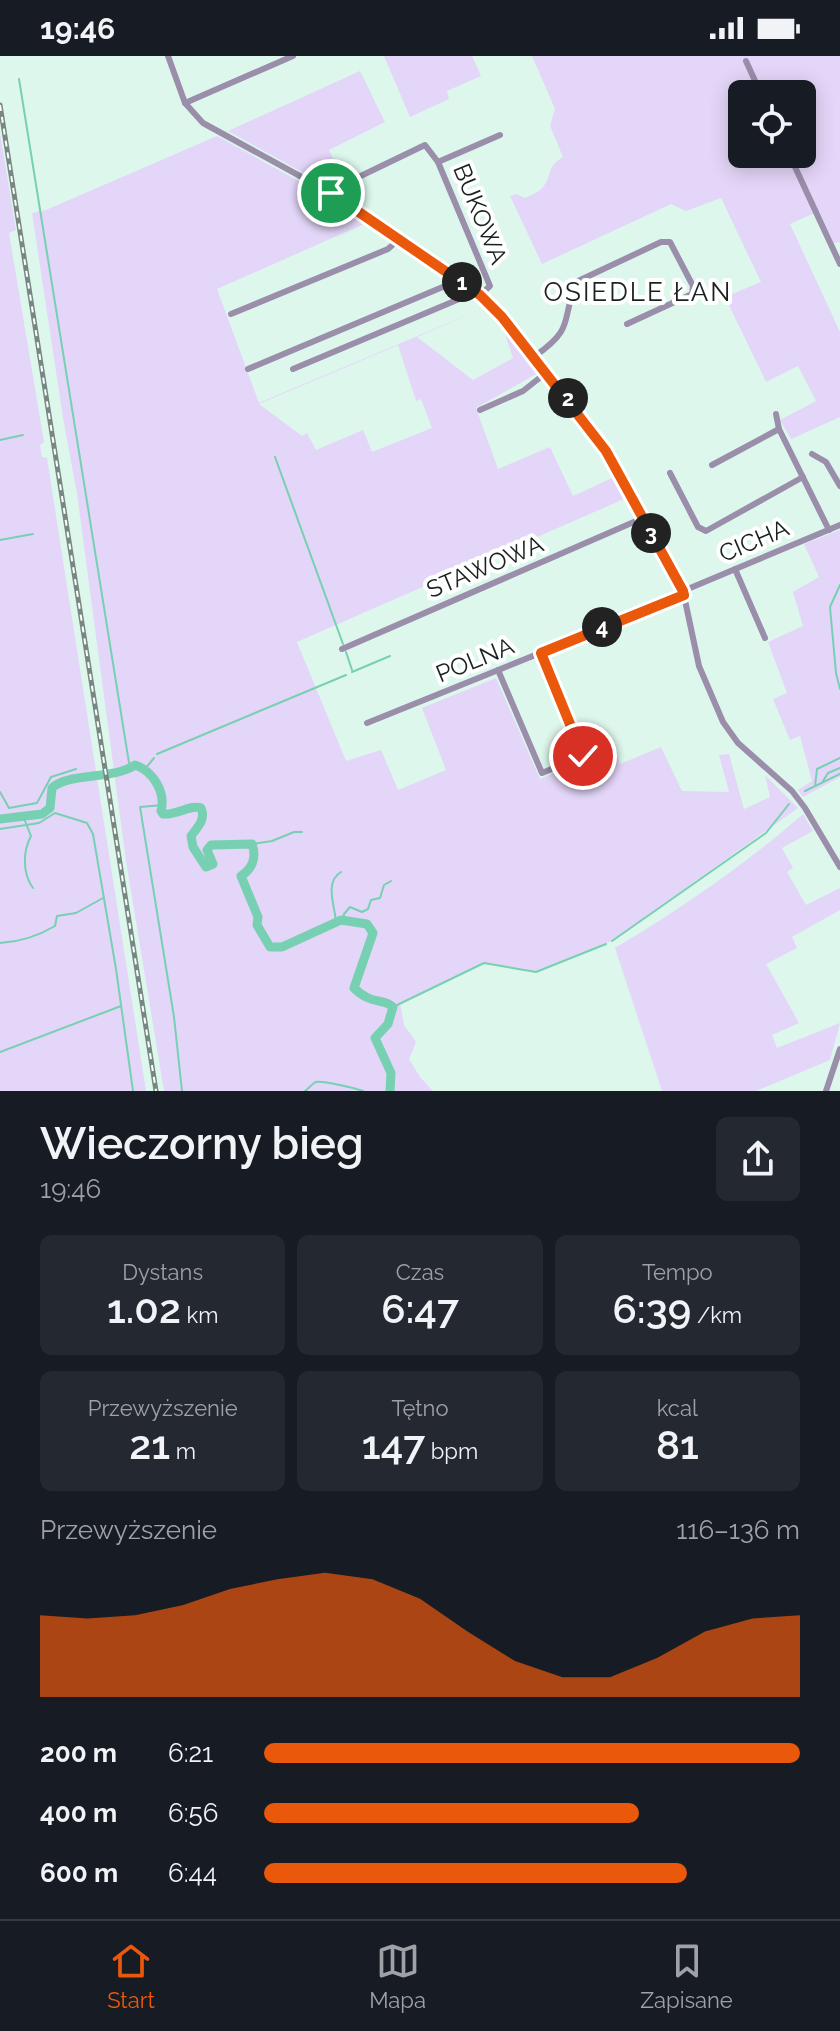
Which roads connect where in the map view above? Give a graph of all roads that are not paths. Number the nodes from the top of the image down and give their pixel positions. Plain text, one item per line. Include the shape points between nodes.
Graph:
1 (168, 56) edge
2 (293, 56) edge
3 (746, 61) dead end
4 (755, 80) edge
5 (185, 103) junction
6 (500, 135) dead end
7 (438, 162) junction
8 (795, 168) edge
9 (331, 193) junction
10 (399, 239) junction
11 (840, 264) edge
12 (453, 276) junction
13 (472, 290) junction
14 (480, 295) junction
15 (231, 314) dead end
16 (627, 324) dead end
17 (535, 356) junction
18 (248, 369) dead end
19 (293, 369) dead end
20 (547, 372) junction
21 (480, 410) dead end
22 (776, 414) dead end
23 (779, 429) junction
24 (812, 454) dead end
25 (712, 465) dead end
26 (670, 473) dead end
27 (803, 477) junction
28 (840, 486) edge
29 (643, 518) junction
30 (840, 525) edge
31 (829, 530) junction
32 (735, 569) junction
33 (684, 593) junction
34 (765, 638) dead end
35 (342, 649) dead end
36 (541, 653) junction
37 (498, 670) junction
38 (367, 723) dead end
39 (840, 867) edge
40 (840, 1049) edge
41 (826, 1091) edge

1 - 5 street
2 - 5 street
3 - 4 street
5 - 9 street via 203,123
6 - 7 street, BUKOWA
7 - 9 street via 425,145
7 - 14 street, BUKOWA via 490,286
8 - 11 street
9 - 10 street
10 - 12 street
10 - 15 street via 388,249
12 - 13 street
12 - 18 street via 445,286
13 - 14 street
13 - 19 street
14 - 17 street
16 - 17 street via 692,294 693,286 670,242 578,281 564,328
17 - 20 street
20 - 21 street via 523,391
20 - 29 street via 606,451
22 - 23 street
23 - 25 street
23 - 27 street
24 - 28 street via 826,462
26 - 27 street via 698,527 706,531
27 - 31 street
29 - 33 street
29 - 35 street, STAWOWA
30 - 31 street, CICHA
31 - 32 street, CICHA
32 - 33 street, CICHA
32 - 34 street
33 - 36 street, POLNA
33 - 39 street via 699,666 723,722 798,799
36 - 37 street, POLNA
36 - 37 street via 583,756 542,773
37 - 38 street, POLNA
40 - 41 street

